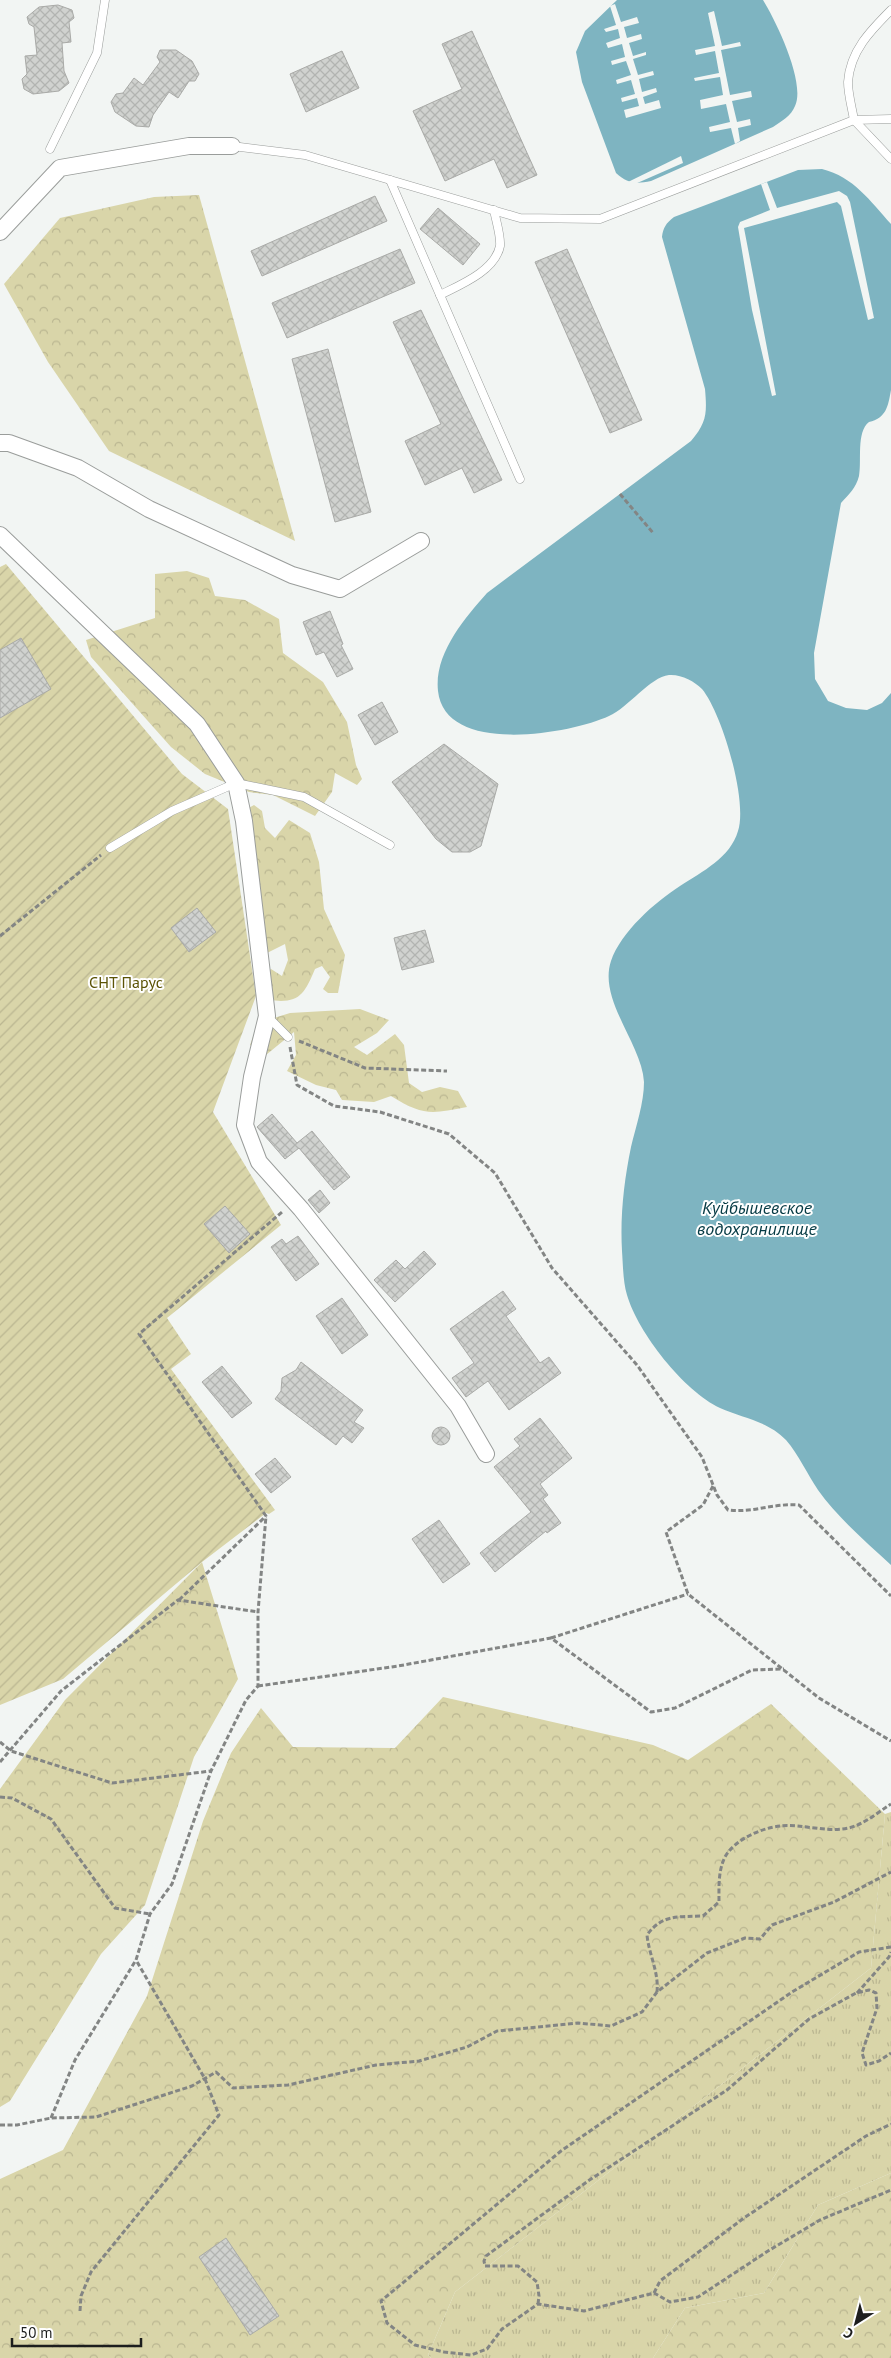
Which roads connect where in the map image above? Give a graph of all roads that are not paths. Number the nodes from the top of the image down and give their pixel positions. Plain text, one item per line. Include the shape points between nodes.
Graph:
1 (106, 0) edge
2 (891, 10) edge
3 (891, 119) edge
4 (854, 120) junction
5 (232, 146) joint
6 (50, 149) dead end
7 (891, 159) edge
8 (390, 180) junction
9 (494, 210) junction
10 (0, 232) edge
11 (440, 295) junction
12 (0, 443) edge
13 (520, 479) dead end
14 (0, 535) edge
15 (422, 541) dead end
16 (236, 783) junction
17 (390, 845) dead end
18 (110, 848) road end
19 (267, 1016) junction
20 (288, 1037) road end
21 (486, 1454) dead end

1 - 6 lane via 97,52
2 - 4 lane via 870,32 853,58 848,82
3 - 4 lane
4 - 7 lane
4 - 9 lane via 600,219 520,218
5 - 8 lane via 305,155
5 - 10 street via 189,146 60,168
8 - 9 lane
8 - 11 lane
9 - 11 lane via 500,246 490,264 476,277
11 - 13 lane
12 - 15 street via 78,468 149,508 292,575 340,589
14 - 16 street via 197,724
16 - 17 lane via 304,797
16 - 18 lane via 172,811
16 - 19 street via 244,821
19 - 20 lane
19 - 21 street via 252,1077 245,1125 259,1162 458,1406

